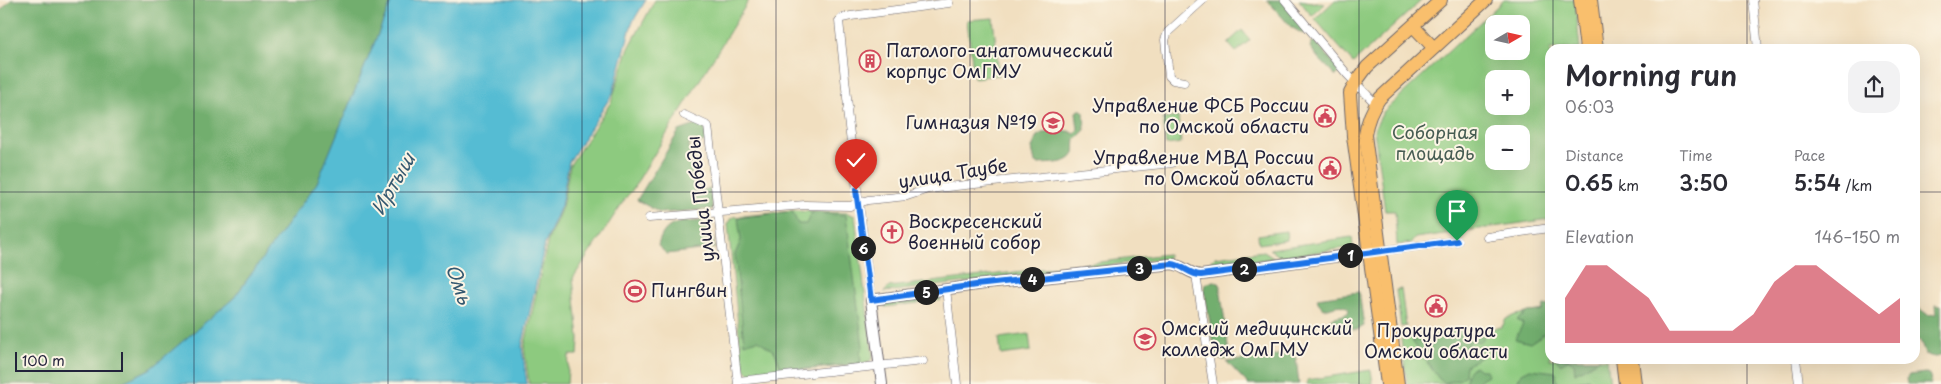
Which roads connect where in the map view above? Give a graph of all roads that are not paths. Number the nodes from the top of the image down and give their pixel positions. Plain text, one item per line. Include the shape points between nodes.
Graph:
1 (1203, 0) edge
2 (1285, 0) edge
3 (1441, 0) edge
4 (1486, 0) edge
5 (1580, 0) edge
6 (1591, 0) edge
7 (1753, 0) edge
8 (949, 3) dead end
9 (1413, 26) junction
10 (1585, 44) edge
11 (1596, 44) edge
12 (1757, 44) edge
13 (1434, 48) junction
14 (1184, 82) dead end
15 (1356, 82) junction
16 (1376, 104) junction
17 (684, 115) dead end
18 (1172, 163) dead end
19 (858, 204) junction
20 (718, 211) junction
21 (649, 218) dead end
22 (1545, 229) edge
23 (1487, 237) dead end
24 (1457, 241) dead end
25 (1374, 252) junction
26 (1196, 275) junction
27 (946, 289) junction
28 (871, 300) junction
29 (1386, 338) junction
30 (923, 360) dead end
31 (1623, 364) edge
32 (1633, 364) edge
33 (1797, 364) edge
34 (880, 366) junction
35 (738, 382) edge
36 (882, 384) edge
37 (957, 384) edge
38 (1214, 384) edge
39 (1387, 384) edge
40 (1398, 384) edge
41 (1625, 384) edge
42 (1635, 384) edge
43 (1799, 384) edge

1 - 14 street via 1168,32 1165,40 1169,76
2 - 15 street
3 - 9 main road
4 - 13 main road
5 - 10 main road
6 - 11 main road
7 - 12 street
8 - 19 street via 851,16 839,21
9 - 13 main road
9 - 15 main road via 1367,67
13 - 16 main road
15 - 16 street
15 - 25 main road via 1349,100
16 - 25 main road via 1365,135
17 - 20 street, улица Победы via 708,126
18 - 19 street, улица Таубе via 928,189
19 - 20 street, улица Таубе
19 - 28 street
20 - 21 street, улица Таубе
20 - 35 street, улица Победы
22 - 23 street
24 - 25 street
25 - 26 street
25 - 29 main road
26 - 27 street via 1172,264
26 - 38 street
27 - 28 street
27 - 37 street
28 - 34 street
29 - 39 main road
29 - 40 main road
30 - 34 street
31 - 41 main road
32 - 42 main road
33 - 43 street
34 - 35 street
34 - 36 street

